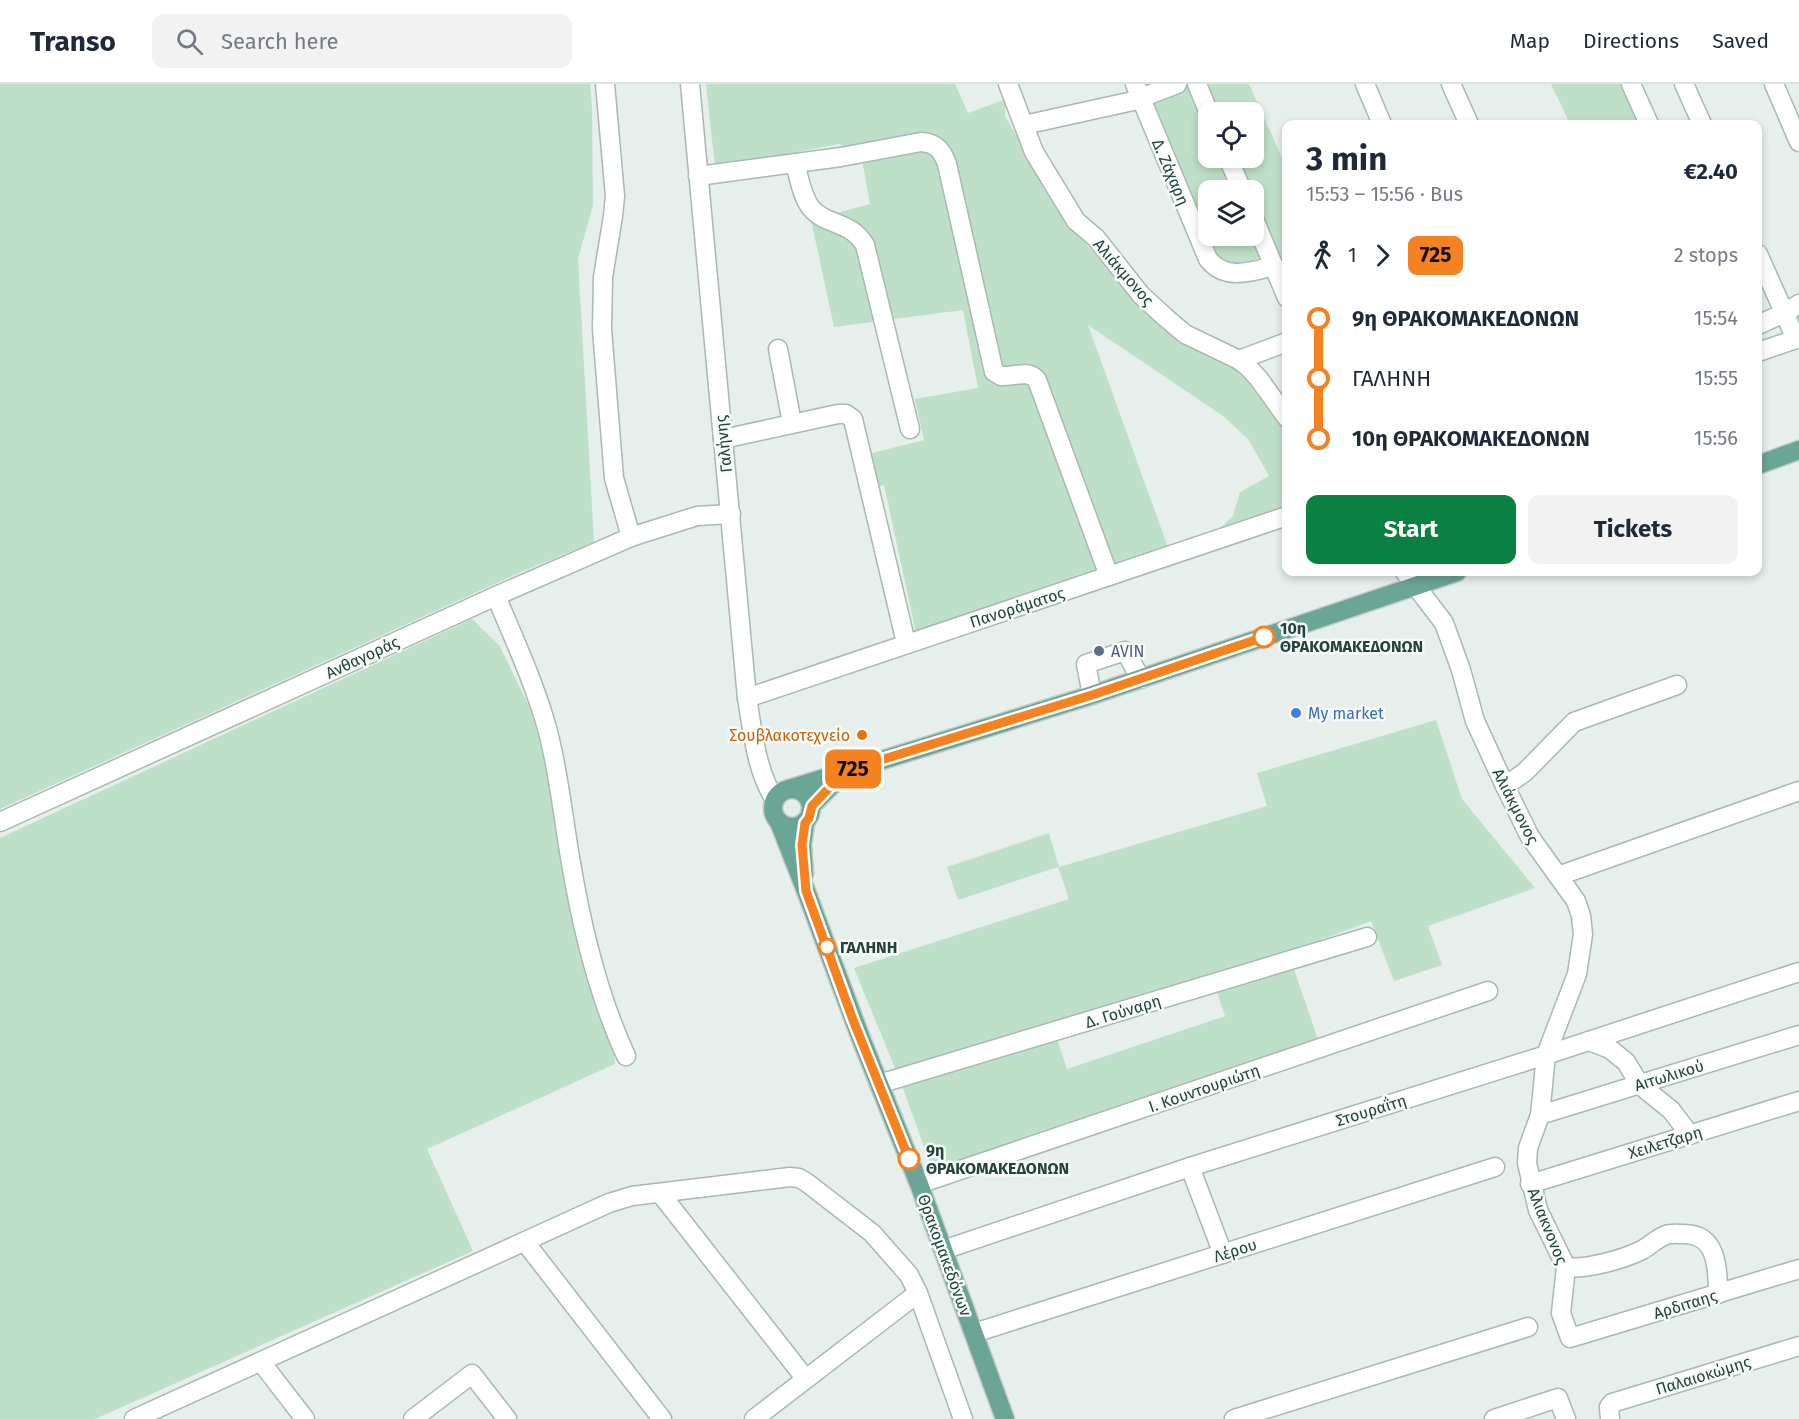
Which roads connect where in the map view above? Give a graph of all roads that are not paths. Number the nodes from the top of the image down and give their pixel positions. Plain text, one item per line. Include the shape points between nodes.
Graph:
1 (605, 84) edge
2 (690, 84) edge
3 (1008, 84) edge
4 (1177, 84) edge
5 (1197, 84) edge
6 (1365, 84) edge
7 (1451, 84) edge
8 (1631, 84) edge
9 (1684, 84) edge
10 (1774, 84) edge
11 (1138, 91) edge
12 (1204, 102) edge
13 (1380, 120) edge
14 (1468, 120) edge
15 (1647, 120) edge
16 (1700, 120) edge
17 (1024, 125) junction
18 (1799, 142) edge
19 (795, 164) junction
20 (698, 176) junction
21 (1264, 242) edge
22 (1762, 261) edge
23 (1274, 266) junction
24 (1282, 286) edge
25 (1791, 309) edge
26 (1762, 323) edge
27 (1797, 338) edge
28 (1282, 344) edge
29 (778, 349) dead end
30 (1762, 351) edge
31 (1239, 360) junction
32 (1282, 411) edge
33 (792, 423) junction
34 (910, 429) dead end
35 (723, 440) junction
36 (1799, 450) edge
37 (1762, 464) edge
38 (730, 514) junction
39 (1282, 518) edge
40 (631, 537) junction
41 (1109, 576) junction
42 (1430, 576) edge
43 (1410, 579) edge
44 (496, 596) junction
45 (906, 643) junction
46 (1141, 679) junction
47 (1677, 684) dead end
48 (1092, 695) junction
49 (747, 698) junction
50 (845, 771) junction
51 (1799, 777) edge
52 (1505, 786) junction
53 (1799, 791) edge
54 (782, 795) junction
55 (1771, 801) junction
56 (808, 814) junction
57 (0, 822) edge
58 (779, 822) junction
59 (1558, 876) junction
60 (806, 891) junction
61 (1367, 937) dead end
62 (1799, 972) edge
63 (1488, 991) dead end
64 (1799, 1035) edge
65 (1589, 1041) junction
66 (1546, 1055) junction
67 (626, 1056) dead end
68 (879, 1084) junction
69 (1640, 1084) junction
70 (1799, 1101) edge
71 (1539, 1115) junction
72 (1690, 1134) junction
73 (1190, 1167) junction
74 (1495, 1167) dead end
75 (919, 1184) junction
76 (1530, 1184) junction
77 (660, 1193) junction
78 (525, 1242) junction
79 (943, 1250) junction
80 (1222, 1254) junction
81 (1566, 1267) junction
82 (1799, 1269) edge
83 (918, 1293) junction
84 (1718, 1293) junction
85 (1528, 1327) dead end
86 (974, 1333) junction
87 (1570, 1338) joint
88 (1799, 1346) edge
89 (261, 1362) junction
90 (805, 1378) junction
91 (1609, 1413) edge
92 (134, 1419) edge
93 (304, 1419) edge
94 (413, 1419) edge
95 (507, 1419) edge
96 (662, 1419) edge
97 (754, 1419) edge
98 (963, 1419) edge
99 (1005, 1419) edge
100 (1234, 1419) edge
101 (1494, 1419) edge
102 (1566, 1419) edge

1 - 40 street via 615,196 603,277 602,329 614,478
2 - 20 street, Γαλήνης
3 - 17 street, Αλιάκμονος
4 - 11 street
5 - 12 street
6 - 13 street
7 - 14 street
8 - 15 street
9 - 16 street
10 - 18 street
11 - 17 street
11 - 23 street, Δ. Ζάχαρη via 1208,259 1214,266 1241,275
17 - 31 street, Αλιάκμονος via 1034,152 1076,221 1095,238 1141,295 1185,334
19 - 20 street
19 - 34 street via 811,208 854,231 866,245
19 - 41 street via 921,142 939,148 947,164 994,372 1001,376 1026,373 1037,380
20 - 35 street, Γαλήνης
21 - 23 street
22 - 25 street
23 - 24 street
25 - 26 street
25 - 27 street
27 - 30 street
28 - 31 street
29 - 33 street
31 - 32 street, Αλιάκμονος via 1259,379
33 - 35 street
33 - 45 street via 838,414 853,419
35 - 38 street, Γαλήνης
36 - 37 main road
38 - 40 street, Ανθαγοράς via 697,516
38 - 49 street, Γαλήνης
39 - 41 street, Πανοράματος
40 - 44 street, Ανθαγοράς
41 - 45 street, Πανοράματος
42 - 43 main road
43 - 46 main road
43 - 52 street, Αλιάκμονος via 1444,623 1475,721
44 - 57 street, Ανθαγοράς
44 - 67 street via 547,728 586,937 608,1013
45 - 49 street, Πανοράματος
46 - 48 main road
46 - 48 street via 1125,651 1086,664
47 - 52 street via 1574,722 1525,772
48 - 50 main road
49 - 54 street, Γαλήνης via 760,770 766,785
50 - 54 main road
50 - 56 main road
51 - 55 street
52 - 59 street, Αλιάκμονος via 1530,837
53 - 55 street
54 - 56 main road via 795,789 806,795
54 - 58 main road, Θρακομακεδόνων via 773,813
55 - 59 street
56 - 58 main road via 795,828
56 - 60 main road, Θρακομακεδόνων via 802,852
58 - 60 main road, Θρακομακεδόνων
59 - 66 street, Αλιάκμονος via 1576,901 1583,934 1577,974
60 - 68 main road, Θρακομακεδόνων
61 - 68 street, Δ. Γούναρη
62 - 65 street, Στουραΐτη
63 - 75 street, Ι. Κουντουριώτη
64 - 69 street, Αιτωλικού
65 - 66 street, Στουραΐτη
65 - 69 street via 1610,1049 1626,1062
66 - 71 street, Αλιάκμονος
66 - 73 street, Στουραΐτη
68 - 75 main road, Θρακομακεδόνων
69 - 71 street, Αιτωλικού
69 - 72 street via 1671,1110
70 - 72 street, Χειλετζαρη
71 - 76 street, Αλιακνονος via 1528,1148
72 - 76 street, Χειλετζαρη
73 - 79 street, Στουραΐτη
73 - 80 street
74 - 80 street, Λέρου
75 - 79 main road, Θρακομακεδόνων
76 - 81 street, Αλιακνονος via 1538,1210
77 - 78 street via 621,1199
77 - 83 street via 799,1178 872,1233 903,1267
77 - 90 street
78 - 89 street
78 - 96 street
79 - 86 main road, Θρακομακεδόνων
80 - 86 street, Λέρου
81 - 84 street via 1587,1266 1636,1252 1666,1235 1693,1234 1704,1239 1713,1253
81 - 87 street, Αλιακνονος via 1561,1313
82 - 84 street, Αρδιταης
83 - 90 street
83 - 98 street
84 - 87 street, Αρδιταης
85 - 100 street
86 - 99 main road, Θρακομακεδόνων
88 - 91 street, Παλαιοκώμης via 1617,1402
89 - 92 street
89 - 93 street
90 - 97 street
94 - 95 street via 472,1374
101 - 102 street via 1558,1398

